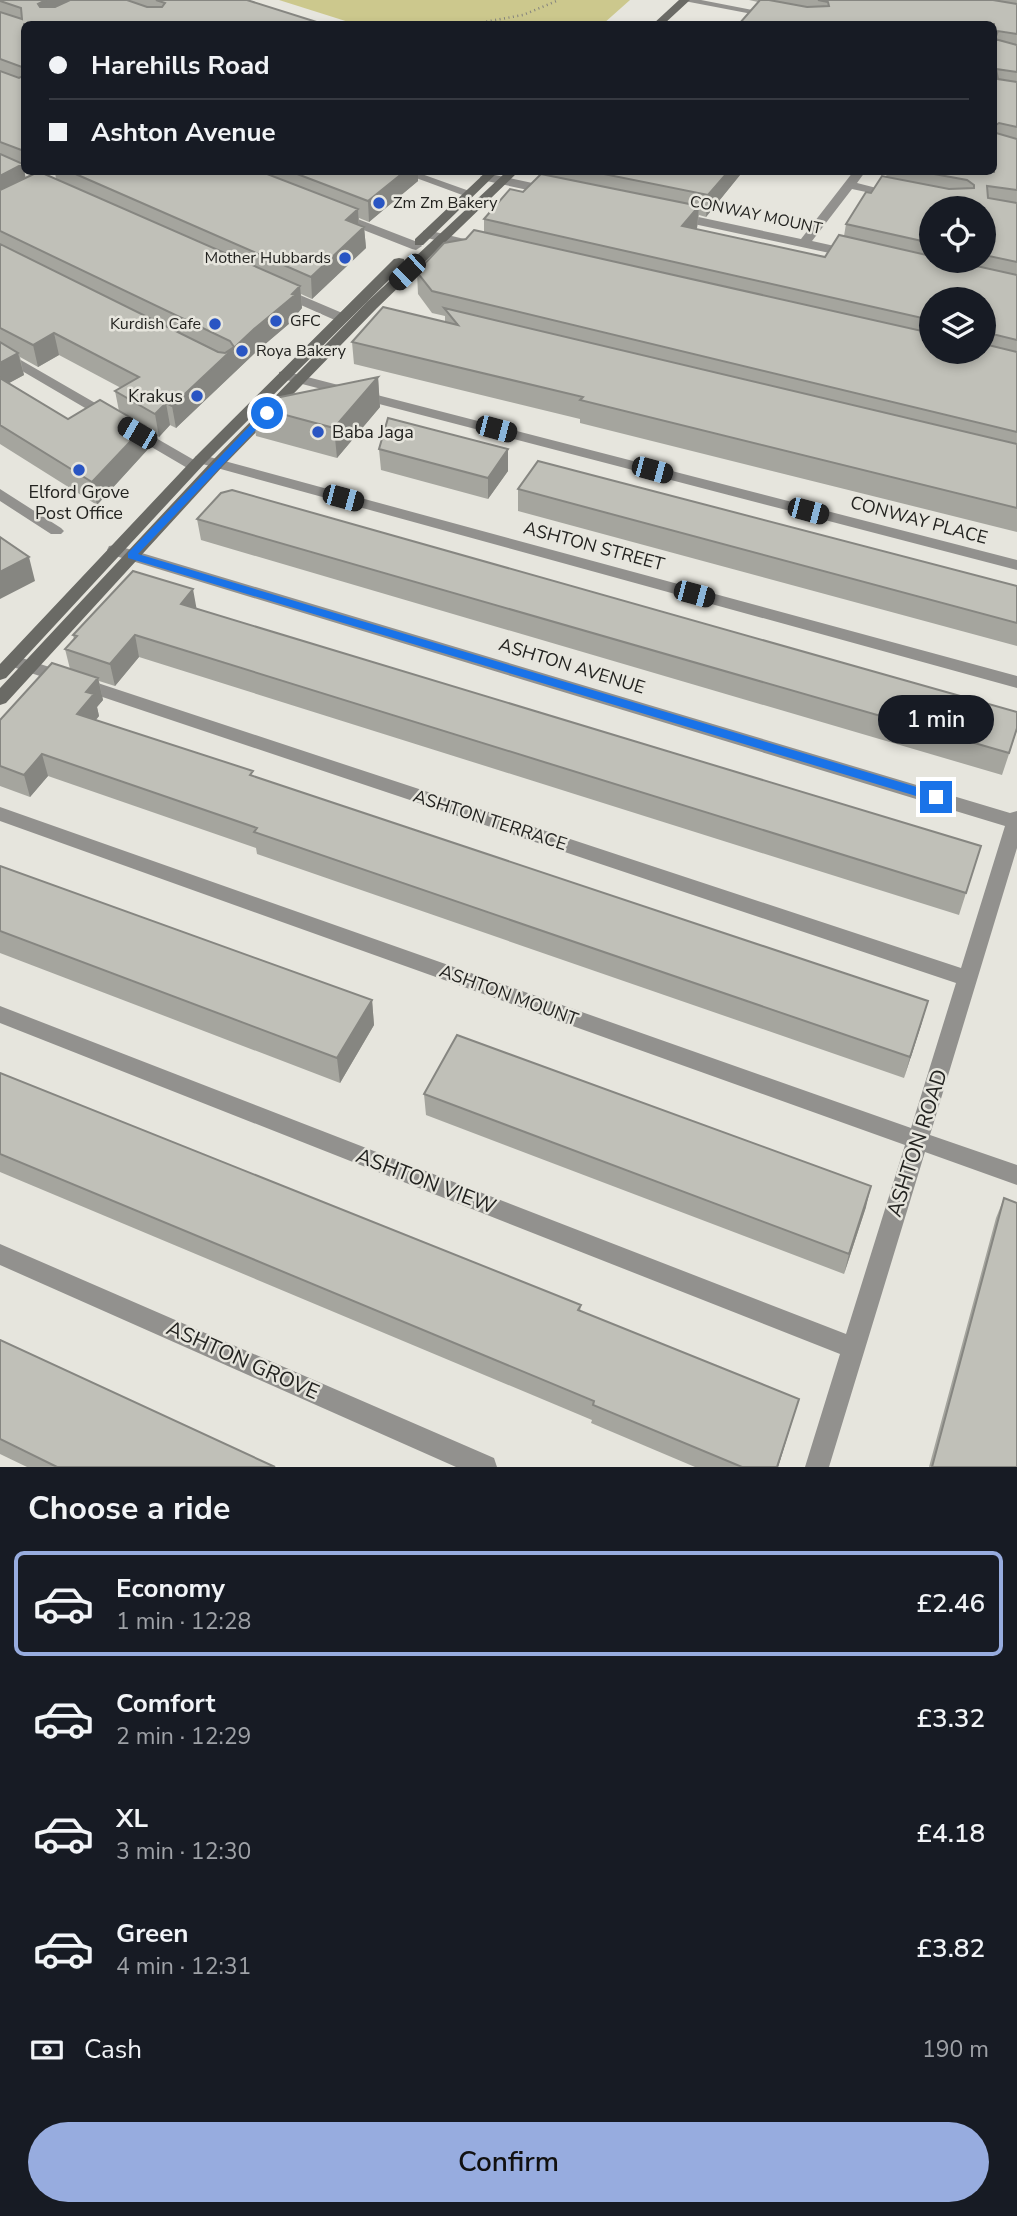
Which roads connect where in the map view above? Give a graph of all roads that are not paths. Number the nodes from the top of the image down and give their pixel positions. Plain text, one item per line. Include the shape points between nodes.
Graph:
1 (668, 0) edge
2 (684, 0) edge
3 (646, 21) edge
4 (661, 21) edge
5 (803, 21) edge
6 (415, 175) edge
7 (498, 175) edge
8 (857, 175) edge
9 (849, 185) junction
10 (469, 194) junction
11 (569, 194) edge
12 (912, 198) edge
13 (326, 210) edge
14 (660, 213) edge
15 (434, 236) junction
16 (804, 243) junction
17 (416, 246) junction
18 (495, 250) edge
19 (871, 258) edge
20 (271, 287) edge
21 (365, 304) junction
22 (390, 310) edge
23 (342, 318) junction
24 (0, 352) edge
25 (284, 374) junction
26 (300, 379) junction
27 (197, 462) junction
28 (218, 463) junction
29 (0, 494) edge
30 (56, 531) dead end
31 (123, 553) junction
32 (1017, 565) edge
33 (13, 667) edge
34 (1017, 682) edge
35 (0, 699) edge
36 (0, 814) edge
37 (1016, 820) edge
38 (969, 979) junction
39 (0, 1014) edge
40 (919, 1140) junction
41 (1017, 1175) edge
42 (0, 1254) edge
43 (852, 1348) junction
44 (485, 1467) edge
45 (817, 1467) edge

1 - 3 street
2 - 4 street
2 - 5 street
6 - 10 street
7 - 10 street
7 - 11 street
7 - 15 street
8 - 9 street
9 - 12 street
9 - 16 street
10 - 15 street
13 - 17 street
14 - 16 street, CONWAY MOUNT
15 - 17 street
15 - 18 street
15 - 21 street
16 - 19 street, CONWAY MOUNT
17 - 21 street
20 - 23 street
21 - 22 street
21 - 23 street
21 - 26 street
23 - 25 street
24 - 27 street, ASHTON STREET
25 - 26 street, CONWAY PLACE
25 - 27 street
26 - 28 street
26 - 32 street, CONWAY PLACE
27 - 28 street, ASHTON STREET
27 - 31 street
28 - 31 street
28 - 34 street, ASHTON STREET
29 - 30 street
31 - 33 street
31 - 37 street, ASHTON AVENUE
33 - 35 street
33 - 38 street, ASHTON TERRACE
36 - 40 street, ASHTON MOUNT
37 - 38 street, ASHTON ROAD
38 - 40 street, ASHTON ROAD
39 - 43 street, ASHTON VIEW
40 - 41 street, ASHTON MOUNT
40 - 43 street, ASHTON ROAD
42 - 44 street, ASHTON GROVE
43 - 45 street, ASHTON ROAD

